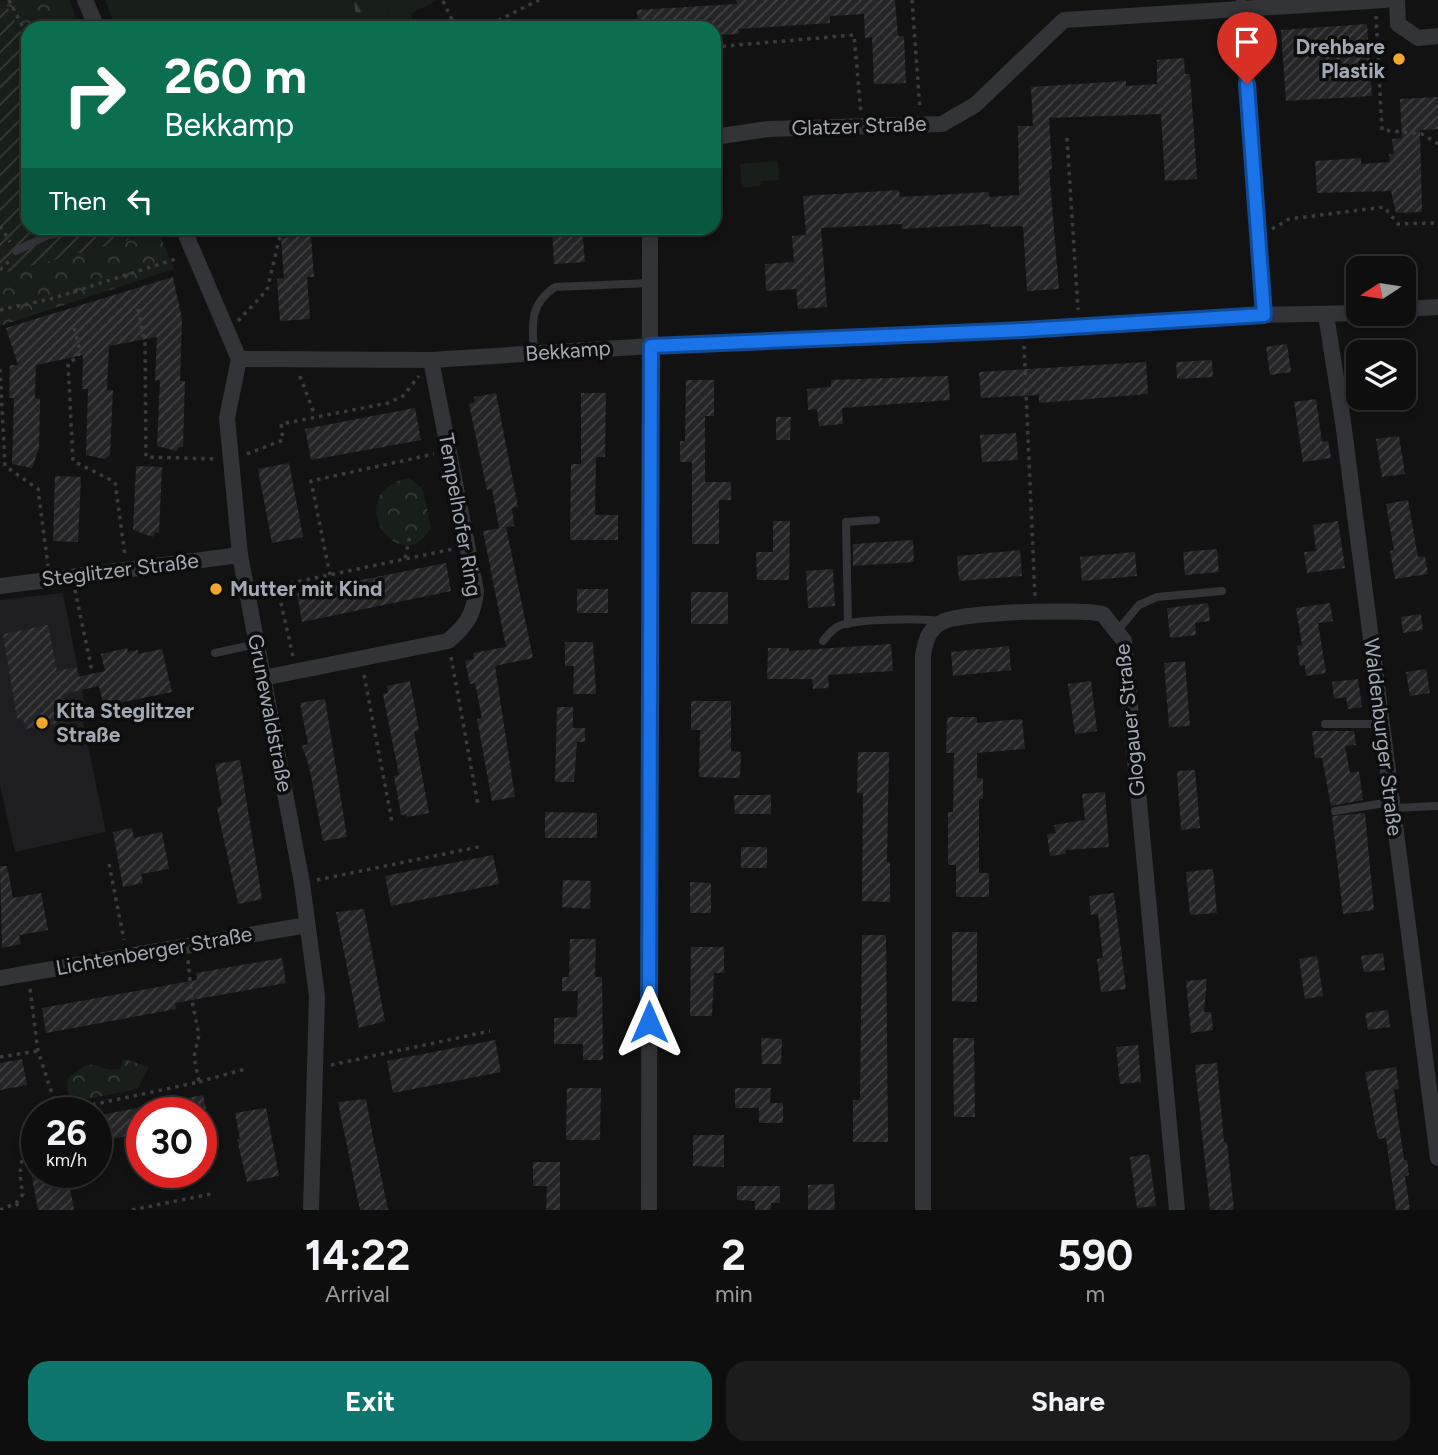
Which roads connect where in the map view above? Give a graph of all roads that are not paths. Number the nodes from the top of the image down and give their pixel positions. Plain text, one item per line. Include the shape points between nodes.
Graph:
1 (85, 0) edge
2 (1385, 0) edge
3 (1397, 0) edge
4 (1376, 1) edge
5 (1241, 7) junction
6 (94, 21) edge
7 (1438, 36) edge
8 (721, 136) edge
9 (48, 235) edge
10 (186, 235) edge
11 (649, 235) edge
12 (16, 251) road end
13 (650, 283) junction
14 (1438, 307) edge
15 (1416, 308) edge
16 (1346, 314) edge
17 (1264, 315) junction
18 (1326, 315) junction
19 (651, 346) junction
20 (534, 353) junction
21 (239, 359) junction
22 (431, 360) junction
23 (876, 520) dead end
24 (240, 555) junction
25 (0, 586) edge
26 (1222, 591) dead end
27 (942, 621) junction
28 (848, 624) junction
29 (1118, 630) junction
30 (823, 641) dead end
31 (257, 644) junction
32 (215, 653) dead end
33 (263, 678) junction
34 (1325, 724) dead end
35 (1381, 724) junction
36 (1391, 805) junction
37 (1438, 806) edge
38 (1335, 811) dead end
39 (307, 925) junction
40 (0, 978) edge
41 (1438, 1158) edge
42 (311, 1210) edge
43 (649, 1210) edge
44 (923, 1210) edge
45 (1177, 1210) edge

1 - 6 street
2 - 4 street, Glatzer Straße
3 - 7 street via 1398,24 1418,38
4 - 5 street, Glatzer Straße
5 - 8 street, Glatzer Straße via 1064,20 975,104 942,124 768,129
5 - 17 street
9 - 12 lane
10 - 21 street
11 - 13 street
13 - 19 street
13 - 20 lane via 555,288 542,296 533,311
14 - 15 street
16 - 18 street, Bekkamp
17 - 18 street, Bekkamp
17 - 19 street, Bekkamp
18 - 35 street, Waldenburger Straße
19 - 20 street, Bekkamp
19 - 43 street
20 - 22 street, Bekkamp
21 - 22 street, Bekkamp
21 - 24 street, Grunewaldstraße via 227,418
22 - 33 street, Tempelhofer Ring via 469,546 475,608 466,625 448,641
23 - 28 lane via 846,522
24 - 25 street, Steglitzer Straße
24 - 31 street, Grunewaldstraße
26 - 29 lane via 1157,597 1139,605
27 - 28 lane
27 - 29 street, Glogauer Straße via 1093,612 1103,614
27 - 44 street via 928,634 923,655
28 - 30 lane via 838,626
29 - 45 street, Glogauer Straße via 1124,642
31 - 32 lane
31 - 33 street, Grunewaldstraße
33 - 39 street, Grunewaldstraße
34 - 35 lane
35 - 36 street, Waldenburger Straße
36 - 37 lane
36 - 38 lane
36 - 41 street, Waldenburger Straße
39 - 40 street, Lichtenberger Straße
39 - 42 street, Grunewaldstraße via 317,996

